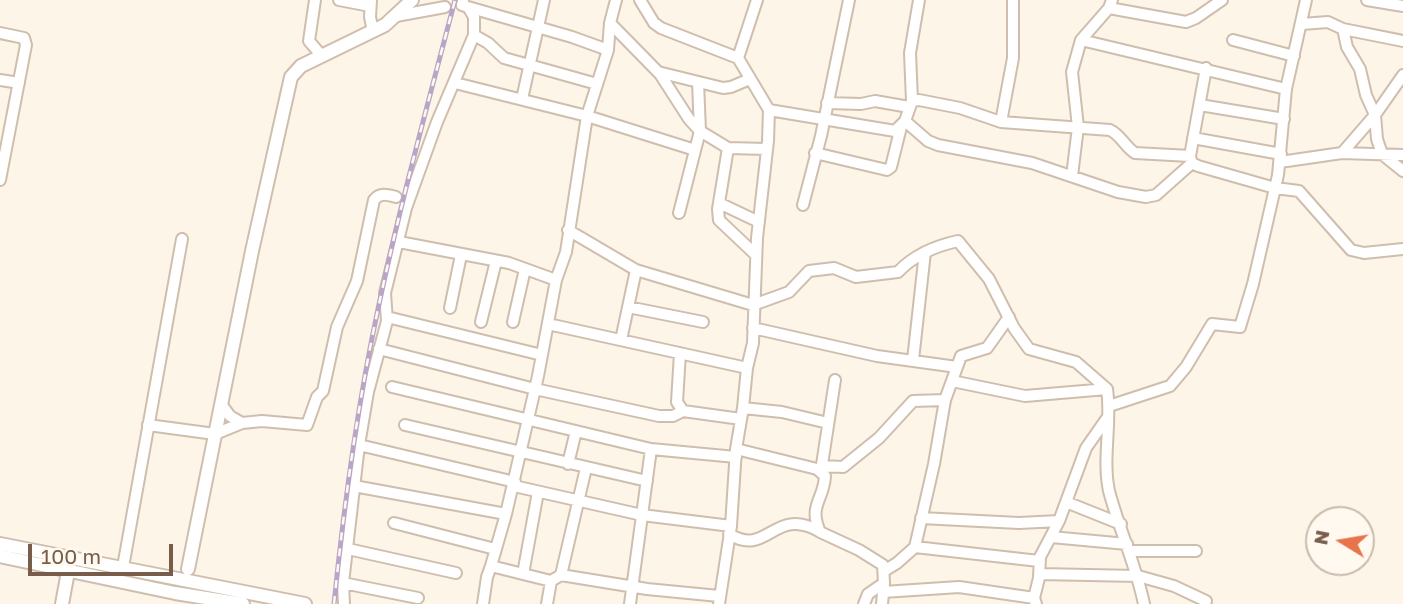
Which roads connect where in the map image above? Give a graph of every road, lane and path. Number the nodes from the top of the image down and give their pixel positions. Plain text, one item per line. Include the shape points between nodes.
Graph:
1 (315, 0) edge
2 (339, 0) edge
3 (412, 0) edge
4 (544, 0) edge
5 (616, 0) edge
6 (639, 0) edge
7 (757, 0) edge
8 (849, 0) edge
9 (919, 0) edge
10 (1013, 0) edge
11 (1222, 0) edge
12 (1306, 0) edge
13 (1367, 0) edge
14 (370, 3) edge
15 (465, 4) edge
16 (1111, 4) edge
17 (1403, 6) edge
18 (445, 7) dead end
19 (396, 16) junction
20 (610, 23) junction
21 (1302, 24) junction
22 (539, 29) junction
23 (1343, 29) junction
24 (373, 31) junction
25 (0, 33) edge
26 (474, 35) junction
27 (1081, 40) junction
28 (1233, 40) dead end
29 (1403, 41) edge
30 (608, 50) junction
31 (321, 55) junction
32 (1294, 56) junction
33 (738, 58) junction
34 (530, 65) junction
35 (1206, 68) junction
36 (658, 72) junction
37 (1403, 75) edge
38 (750, 79) junction
39 (0, 80) edge
40 (698, 82) junction
41 (19, 83) junction
42 (455, 83) junction
43 (597, 83) junction
44 (1286, 89) junction
45 (522, 99) junction
46 (827, 103) junction
47 (910, 104) junction
48 (1199, 105) junction
49 (769, 110) junction
50 (1375, 115) junction
51 (587, 116) junction
52 (824, 120) junction
53 (1284, 120) junction
54 (1001, 122) junction
55 (903, 124) junction
56 (1078, 127) junction
57 (700, 131) junction
58 (4, 137) edge
59 (1193, 138) junction
60 (728, 148) junction
61 (767, 149) junction
62 (695, 150) junction
63 (815, 153) junction
64 (1342, 153) junction
65 (1382, 154) junction
66 (1403, 155) edge
67 (1280, 158) junction
68 (1191, 160) junction
69 (1403, 171) edge
70 (1072, 176) junction
71 (0, 180) edge
72 (1275, 188) junction
73 (403, 199) junction
74 (719, 203) junction
75 (803, 205) dead end
76 (679, 213) dead end
77 (759, 222) junction
78 (568, 230) junction
79 (182, 239) dead end
80 (398, 242) junction
81 (1403, 249) edge
82 (925, 253) junction
83 (461, 255) junction
84 (756, 255) junction
85 (496, 261) junction
86 (525, 269) junction
87 (636, 270) junction
88 (556, 280) junction
89 (753, 305) junction
90 (628, 307) junction
91 (450, 308) dead end
92 (387, 317) junction
93 (1009, 317) junction
94 (513, 321) dead end
95 (481, 322) dead end
96 (703, 322) dead end
97 (548, 324) junction
98 (753, 328) junction
99 (621, 340) junction
100 (379, 349) junction
101 (680, 354) junction
102 (542, 355) junction
103 (913, 360) junction
104 (957, 367) junction
105 (747, 368) junction
106 (835, 380) dead end
107 (952, 381) junction
108 (392, 387) dead end
109 (535, 389) junction
110 (1107, 389) junction
111 (945, 400) junction
112 (221, 404) junction
113 (683, 411) junction
114 (1109, 411) junction
115 (742, 414) junction
116 (528, 419) junction
117 (242, 423) junction
118 (828, 423) junction
119 (148, 425) junction
120 (405, 425) dead end
121 (576, 431) junction
122 (215, 434) junction
123 (359, 445) junction
124 (651, 449) junction
125 (521, 453) junction
126 (736, 453) junction
127 (568, 464) junction
128 (586, 468) junction
129 (822, 469) junction
130 (647, 481) junction
131 (514, 484) junction
132 (354, 486) junction
133 (538, 492) junction
134 (577, 501) junction
135 (1066, 502) junction
136 (506, 514) junction
137 (642, 515) junction
138 (921, 518) junction
139 (1059, 521) junction
140 (394, 523) dead end
141 (1121, 524) junction
142 (730, 530) junction
143 (820, 532) junction
144 (1051, 537) junction
145 (0, 544) edge
146 (915, 547) junction
147 (1128, 547) junction
148 (348, 549) junction
149 (495, 549) junction
150 (1196, 551) dead end
151 (0, 556) edge
152 (1039, 561) junction
153 (70, 563) junction
154 (491, 566) junction
155 (123, 567) junction
156 (456, 573) dead end
157 (523, 574) junction
158 (1039, 574) junction
159 (185, 575) junction
160 (1138, 576) junction
161 (556, 578) junction
162 (343, 583) junction
163 (632, 586) junction
164 (883, 587) edge
165 (180, 594) junction
166 (418, 598) dead end
167 (719, 600) edge
168 (1035, 601) edge
169 (1206, 601) dead end
170 (62, 604) edge
171 (243, 604) edge
172 (305, 604) edge
173 (344, 604) edge
174 (483, 604) edge
175 (547, 604) edge
176 (630, 604) edge
177 (864, 604) edge
178 (1144, 604) edge

1 - 31 street via 309,41
2 - 14 street
3 - 19 street
4 - 22 street
5 - 20 street
6 - 33 street via 661,28
7 - 33 street
8 - 46 street
9 - 47 street via 910,53
10 - 54 street via 1013,58
11 - 16 street via 1186,22
12 - 21 street
13 - 17 street
14 - 24 street
15 - 22 street
15 - 26 street via 474,18
16 - 27 street
18 - 19 street
19 - 24 street
20 - 30 street
20 - 36 street
21 - 23 street via 1328,22
21 - 32 street
22 - 30 street
22 - 34 street
23 - 29 street
23 - 50 street
24 - 31 street
25 - 41 street via 26,40
26 - 34 street via 501,57
26 - 42 street
27 - 35 street
27 - 56 street via 1072,72
28 - 32 street
30 - 43 street
31 - 112 street via 290,77
32 - 44 street
33 - 38 street
34 - 43 street
34 - 45 street
35 - 44 street
35 - 48 street
36 - 40 street
36 - 57 street
37 - 50 street
38 - 40 street via 723,88
38 - 49 street
39 - 41 street
40 - 57 street
41 - 58 street
42 - 45 street
42 - 73 street
43 - 51 street
44 - 53 street
45 - 51 street
46 - 47 street
46 - 52 street
47 - 54 street via 919,100 960,108
47 - 55 street
48 - 53 street
48 - 59 street
49 - 52 street
49 - 61 street
50 - 64 street
50 - 65 street
51 - 62 street
51 - 78 street
52 - 55 street via 895,131
52 - 63 street
53 - 67 street
54 - 56 street
55 - 63 street via 887,170
55 - 70 street via 938,145 1032,163
56 - 68 street via 1110,130 1135,153
56 - 70 street
57 - 60 street
57 - 62 street
58 - 71 street
59 - 67 street
59 - 68 street
60 - 61 street
60 - 74 street
61 - 77 street
62 - 76 street
63 - 75 street
64 - 65 street
64 - 67 street
65 - 66 street
65 - 69 street
67 - 72 street
68 - 70 street via 1151,197 1118,192
68 - 72 street
72 - 81 street via 1303,194 1351,250
72 - 114 street via 1240,327 1212,324 1170,386
73 - 80 street
73 - 117 street via 384,194 374,200 357,281 337,327 323,391 307,425
74 - 77 street
74 - 84 street via 721,224
77 - 84 street
78 - 87 street
78 - 88 street
79 - 119 street
80 - 83 street
80 - 92 street via 385,293
82 - 89 street via 898,272 878,276 856,277 834,268 809,271 789,292
82 - 93 street via 958,241 989,279
82 - 103 street
83 - 85 street
83 - 91 street
84 - 89 street
85 - 86 street
85 - 95 street
86 - 88 street
86 - 94 street
87 - 89 street
87 - 90 street
88 - 97 street
89 - 98 street
90 - 96 street
90 - 99 street
92 - 100 street
92 - 102 street
93 - 104 street via 986,348 961,356
93 - 110 street via 1029,349 1076,362
97 - 99 street
97 - 102 street
98 - 103 street
98 - 105 street
99 - 101 street
100 - 109 street
100 - 123 street
101 - 105 street
101 - 113 street via 677,402
102 - 109 street
103 - 104 street
104 - 107 street
105 - 115 street
106 - 118 street
107 - 110 street via 1025,396
107 - 111 street
108 - 116 street
109 - 113 street via 659,416
109 - 116 street
110 - 114 street
111 - 129 street via 914,401 880,438 843,467
111 - 138 street
112 - 117 street
112 - 122 street
113 - 115 street
114 - 135 street via 1086,448
114 - 141 street via 1109,490
115 - 118 street via 782,412
115 - 126 street
116 - 121 street
116 - 125 street
117 - 122 street
118 - 129 street
119 - 122 street
119 - 155 street
120 - 125 street
121 - 124 street
121 - 127 street
122 - 159 street
123 - 131 street
123 - 132 street
124 - 126 street
124 - 130 street
125 - 127 street
125 - 131 street
126 - 129 street
126 - 142 street
127 - 128 street
128 - 130 street
128 - 134 street
129 - 143 street via 825,487 814,519
130 - 137 street
131 - 133 street
131 - 136 street
132 - 136 street
132 - 148 street
133 - 134 street
133 - 157 street
134 - 137 street
134 - 161 street
135 - 139 street
135 - 141 street
136 - 149 street
137 - 142 street
137 - 163 street
138 - 139 street
138 - 146 street
139 - 144 street
140 - 149 street
141 - 147 street
142 - 143 street via 738,540 753,541 788,523
142 - 167 street
143 - 164 street via 878,559 883,565
144 - 147 street
144 - 152 street
145 - 153 street
146 - 152 street
146 - 164 street via 897,563
147 - 150 street
147 - 160 street
148 - 156 street
148 - 162 street
149 - 154 street
151 - 153 street
152 - 158 street
153 - 155 street
153 - 165 street
153 - 170 street
154 - 157 street
154 - 174 street
155 - 159 street
157 - 161 street
158 - 160 street
158 - 168 street
159 - 165 street
159 - 172 street
160 - 169 street
160 - 178 street
161 - 163 street
161 - 175 street
162 - 166 street
162 - 173 street
163 - 167 street
163 - 176 street
164 - 168 street via 959,587
164 - 177 street via 868,594
165 - 171 street

